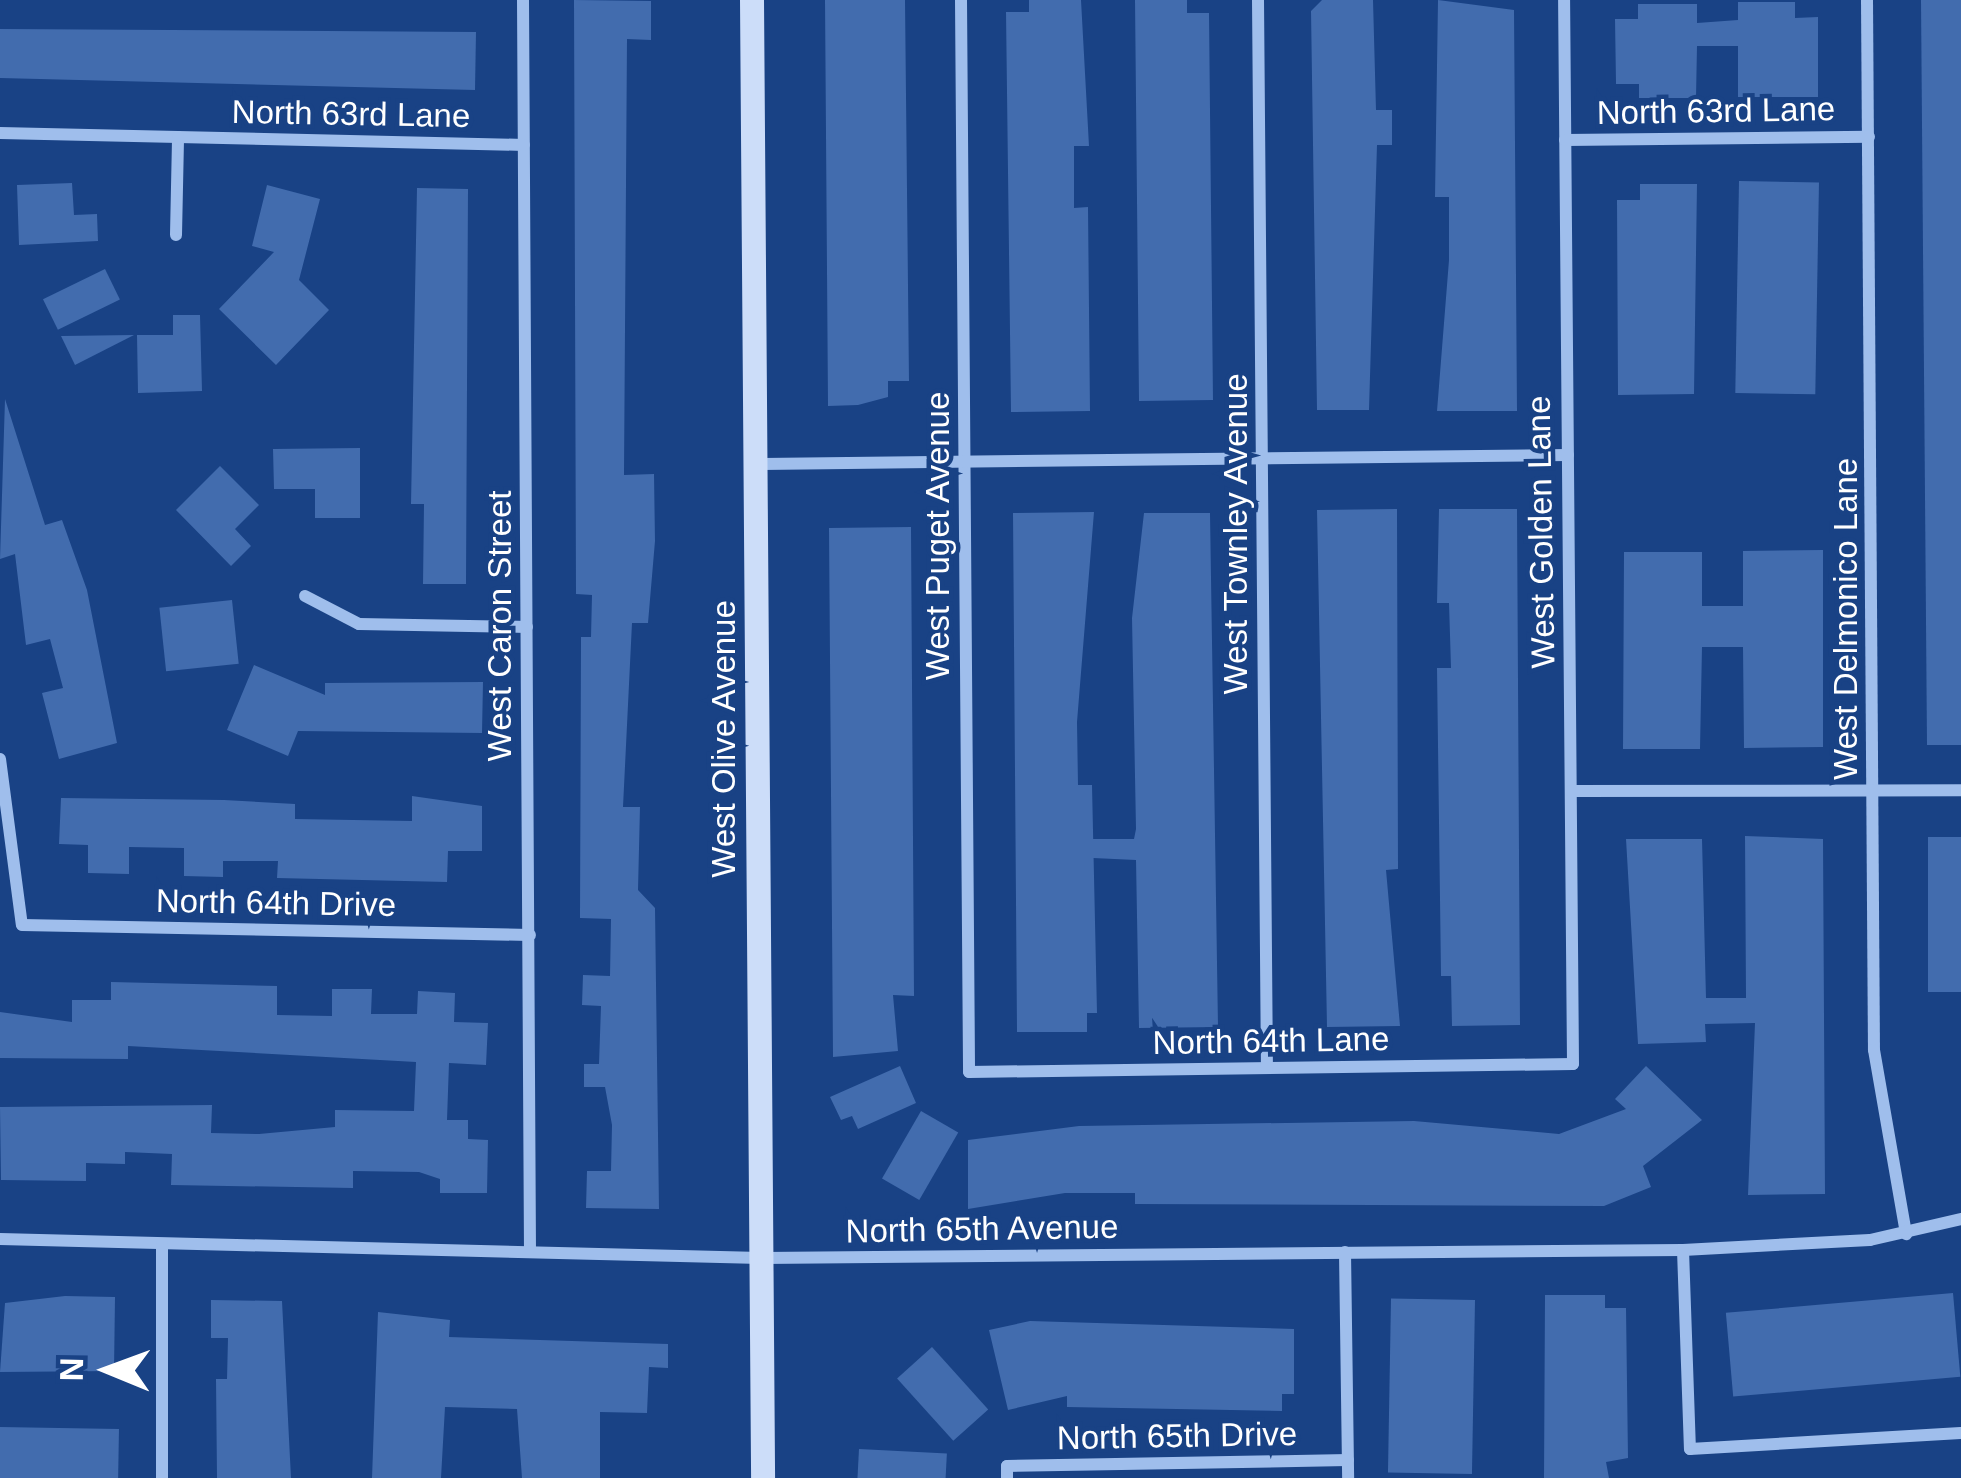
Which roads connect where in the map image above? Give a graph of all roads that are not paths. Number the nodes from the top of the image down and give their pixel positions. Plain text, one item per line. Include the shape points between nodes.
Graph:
1 (523, 0) edge
2 (752, 0) edge
3 (961, 0) edge
4 (1258, 0) edge
5 (1564, 0) edge
6 (1868, 0) edge
7 (0, 133) edge
8 (1869, 136) junction
9 (178, 137) junction
10 (1565, 140) junction
11 (524, 145) junction
12 (176, 235) dead end
13 (1568, 455) junction
14 (1262, 458) junction
15 (964, 462) junction
16 (755, 464) junction
17 (304, 596) dead end
18 (526, 627) junction
19 (0, 759) edge
20 (1571, 790) junction
21 (1874, 790) junction
22 (1961, 790) edge
23 (530, 935) junction
24 (1574, 1064) joint
25 (1267, 1068) junction
26 (968, 1072) joint
27 (1961, 1219) edge
28 (1906, 1234) junction
29 (0, 1240) edge
30 (162, 1244) junction
31 (1683, 1250) junction
32 (530, 1251) junction
33 (1345, 1252) junction
34 (761, 1258) junction
35 (1961, 1433) edge
36 (1348, 1460) junction
37 (1007, 1472) edge
38 (162, 1478) edge
39 (763, 1478) edge
40 (1348, 1478) edge

1 - 11 street, West Caron Street
2 - 16 main road, West Olive Avenue
3 - 15 street, West Puget Avenue
4 - 14 street, West Townley Avenue
5 - 10 street, West Golden Lane
6 - 8 street, West Delmonico Lane
7 - 9 street, North 63rd Lane
8 - 10 street, North 63rd Lane
8 - 21 street, West Delmonico Lane
9 - 11 street, North 63rd Lane
9 - 12 street
10 - 13 street, West Golden Lane
11 - 18 street, West Caron Street
13 - 14 street
13 - 20 street, West Golden Lane
14 - 15 street
14 - 25 street, West Townley Avenue
15 - 16 street
15 - 26 street, West Puget Avenue
16 - 34 main road, West Olive Avenue
17 - 18 street via 358,624
18 - 23 street, West Caron Street
19 - 23 street, North 64th Drive via 22,925
20 - 21 street
20 - 24 street, West Golden Lane
21 - 22 street
21 - 28 street, West Delmonico Lane via 1874,1050
23 - 32 street, West Caron Street
24 - 25 street, North 64th Lane
25 - 26 street, North 64th Lane
27 - 28 street, North 65th Avenue
28 - 31 street, North 65th Avenue
29 - 30 street, North 65th Avenue
30 - 32 street, North 65th Avenue
30 - 38 street
31 - 33 street, North 65th Avenue
31 - 35 street via 1690,1449
32 - 34 street, North 65th Avenue
33 - 34 street, North 65th Avenue
33 - 36 street
34 - 39 main road, West Olive Avenue
36 - 37 street, North 65th Drive
36 - 40 street

